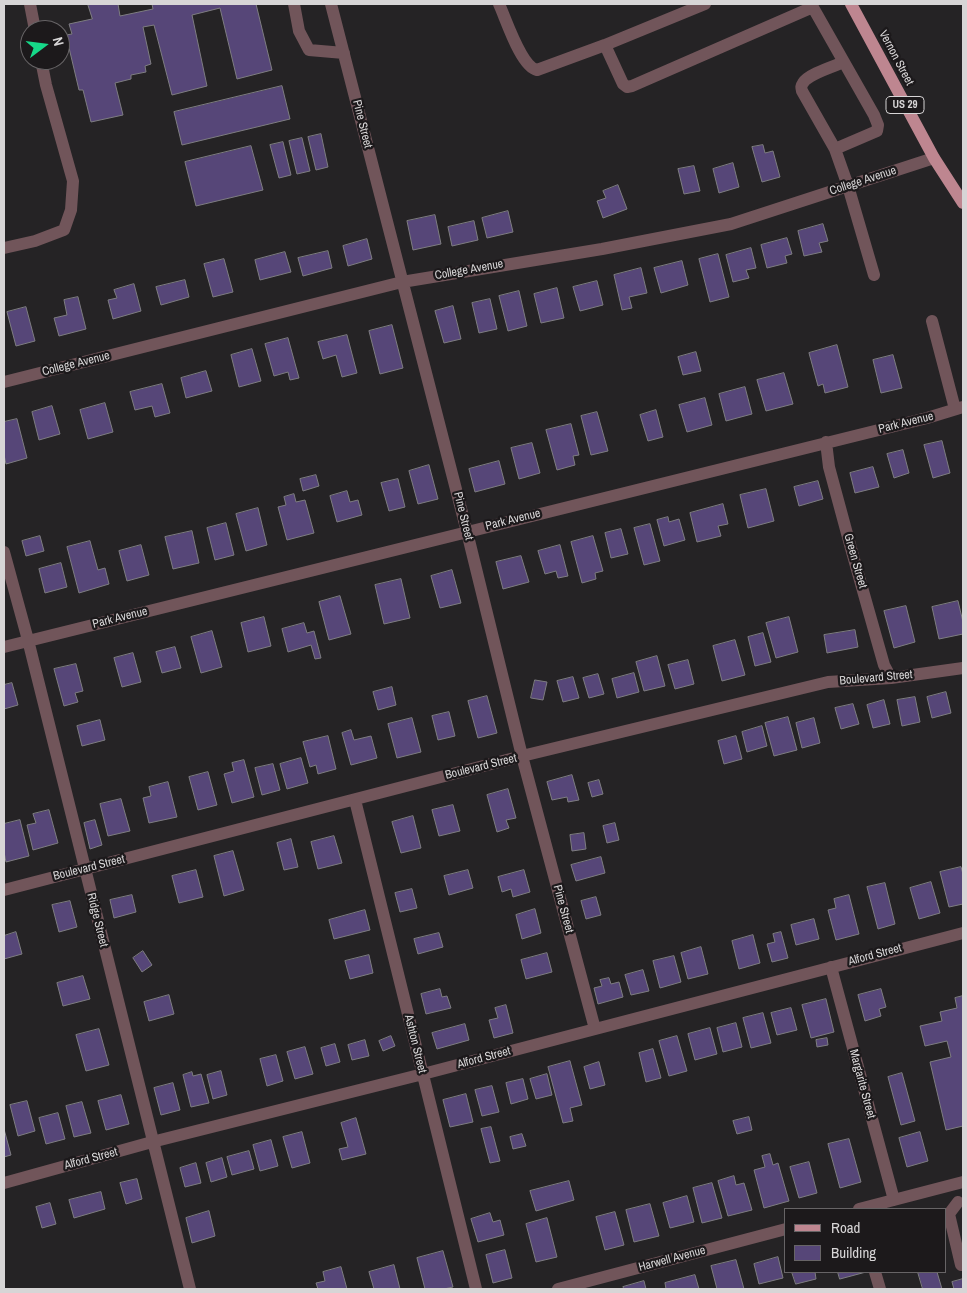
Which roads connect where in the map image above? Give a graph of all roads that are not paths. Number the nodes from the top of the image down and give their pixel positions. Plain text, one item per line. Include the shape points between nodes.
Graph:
1 (30, 4) edge
2 (294, 4) edge
3 (331, 4) edge
4 (499, 4) edge
5 (705, 4) edge
6 (856, 5) edge
7 (812, 6) edge
8 (33, 20) edge
9 (604, 45) junction
10 (344, 53) junction
11 (844, 62) junction
12 (43, 70) edge
13 (835, 149) junction
14 (934, 158) junction
15 (848, 186) junction
16 (963, 203) edge
17 (4, 248) edge
18 (874, 275) dead end
19 (402, 282) junction
20 (932, 320) dead end
21 (4, 382) edge
22 (959, 408) edge
23 (826, 442) junction
24 (467, 532) junction
25 (4, 552) edge
26 (28, 640) junction
27 (4, 647) edge
28 (963, 668) edge
29 (891, 678) junction
30 (522, 756) junction
31 (355, 800) junction
32 (85, 869) junction
33 (4, 890) edge
34 (963, 933) edge
35 (831, 967) junction
36 (595, 1029) junction
37 (423, 1074) junction
38 (152, 1142) junction
39 (4, 1183) edge
40 (959, 1183) edge
41 (894, 1200) junction
42 (961, 1204) edge
43 (863, 1208) edge
44 (784, 1230) edge
45 (963, 1264) edge
46 (875, 1273) edge
47 (190, 1289) edge
48 (476, 1289) edge
49 (558, 1289) edge
50 (880, 1289) edge

1 - 8 street
2 - 10 street via 299,31 308,50
3 - 10 street, Pine Street
4 - 9 street via 522,57 534,70
5 - 9 street
6 - 14 main road, Vernon Street / US 29
7 - 9 street via 627,87
7 - 11 street
10 - 19 street, Pine Street
11 - 13 street via 811,77 801,87
11 - 13 street via 878,125 877,131
12 - 17 street via 73,181 71,210 64,230
13 - 15 street
14 - 15 street, College Avenue
14 - 16 main road, Vernon Street / US 29
15 - 18 street
15 - 19 street, College Avenue via 731,224
19 - 21 street, College Avenue
19 - 24 street, Pine Street
20 - 22 street
22 - 23 street, Park Avenue
23 - 24 street, Park Avenue
23 - 29 street, Green Street via 829,467 852,552 884,665
24 - 26 street, Park Avenue
24 - 30 street, Pine Street
25 - 26 street, Ridge Street
26 - 27 street, Park Avenue
26 - 32 street, Ridge Street
28 - 29 street, Boulevard Street
29 - 30 street, Boulevard Street via 828,682
30 - 31 street, Boulevard Street
30 - 36 street, Pine Street
31 - 32 street, Boulevard Street
31 - 37 street, Ashton Street
32 - 33 street, Boulevard Street
32 - 38 street, Ridge Street
34 - 35 street, Alford Street
35 - 36 street, Alford Street
35 - 41 street, Margarite Street
36 - 37 street, Alford Street
37 - 38 street, Alford Street
37 - 48 street, Ashton Street
38 - 39 street, Alford Street
38 - 47 street, Ridge Street
40 - 41 street
40 - 42 street
41 - 43 street
42 - 45 street via 949,1214
44 - 49 street, Harwell Avenue
46 - 50 street

